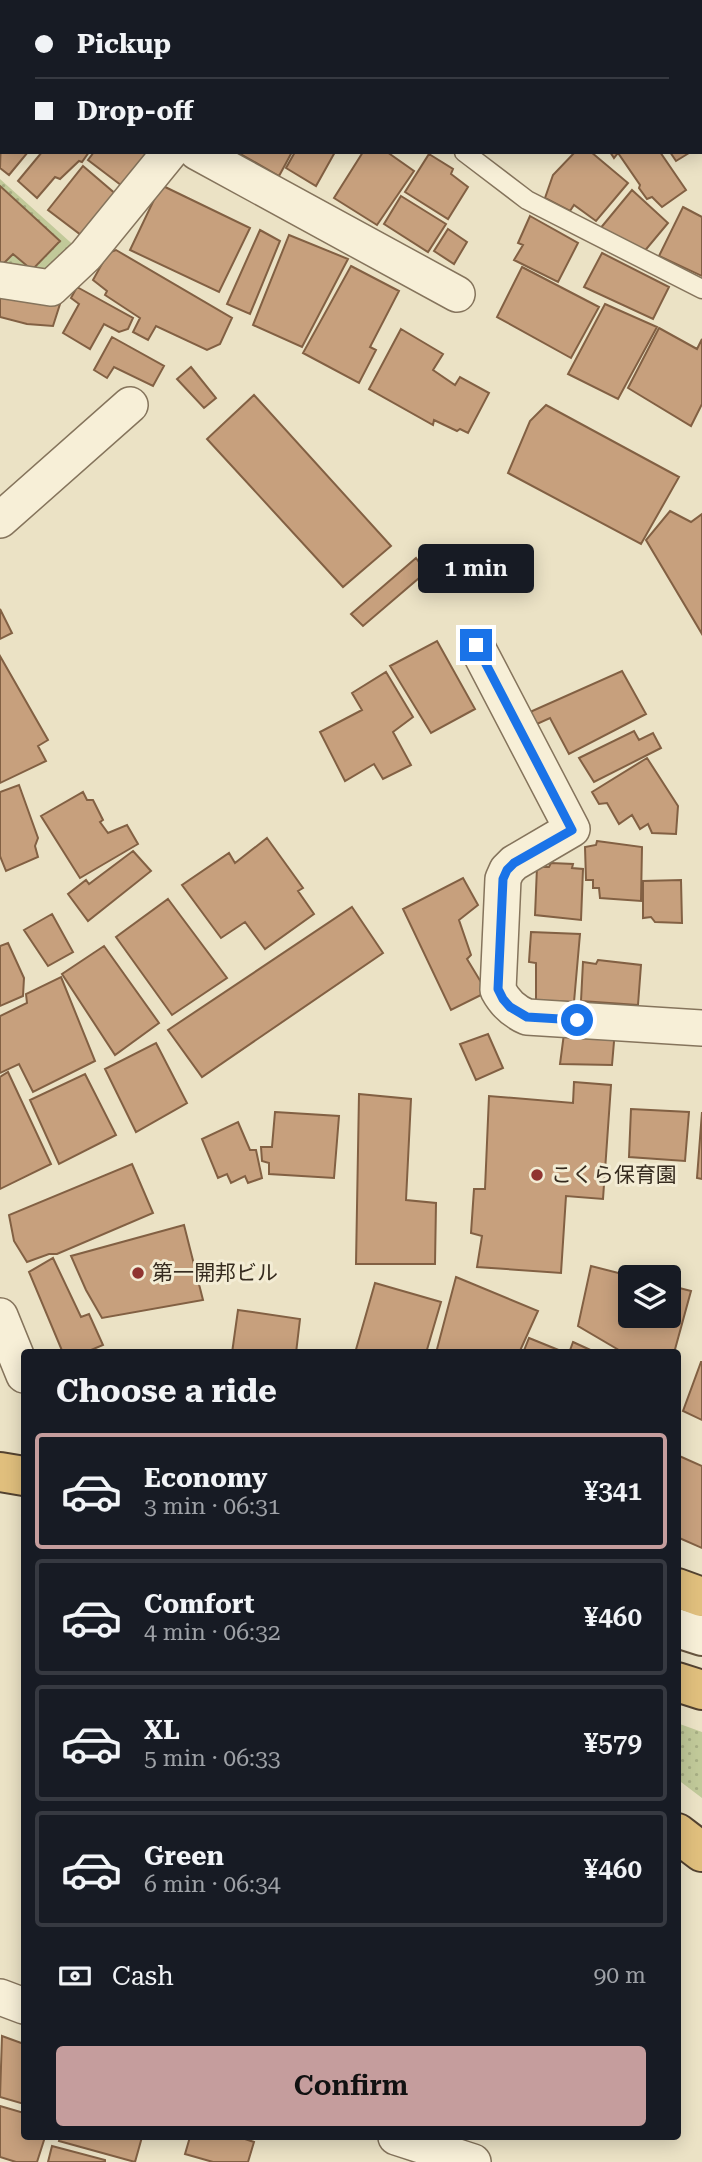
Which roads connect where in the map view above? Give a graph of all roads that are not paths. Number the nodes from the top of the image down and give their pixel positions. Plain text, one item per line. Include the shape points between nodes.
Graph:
1 (168, 154) edge
2 (201, 154) edge
3 (467, 154) edge
4 (0, 280) edge
5 (702, 289) edge
6 (457, 294) dead end
7 (130, 405) dead end
8 (0, 520) edge
9 (476, 645) dead end
10 (702, 1028) edge
11 (0, 1316) edge
12 (21, 1368) edge
13 (0, 1380) edge
14 (21, 1390) edge
15 (0, 1472) edge
16 (21, 1476) edge
17 (681, 1589) edge
18 (702, 1597) edge
19 (681, 1629) edge
20 (702, 1636) edge
21 (681, 1649) edge
22 (702, 1656) edge
23 (681, 1683) edge
24 (702, 1690) edge
25 (681, 1836) edge
26 (702, 1852) edge
27 (0, 1997) edge
28 (21, 2005) edge
29 (402, 2140) edge
30 (433, 2156) edge
31 (473, 2162) edge

1 - 4 street via 86,255 51,288
2 - 6 street
3 - 5 lane via 527,200
7 - 8 street
9 - 10 street via 572,830 514,863 503,879 498,989 503,999 527,1017
11 - 12 street
13 - 14 street
15 - 16 highway
17 - 18 highway
19 - 20 main road
21 - 22 main road
23 - 24 highway
25 - 26 highway
27 - 28 street
29 - 30 street
30 - 31 street

